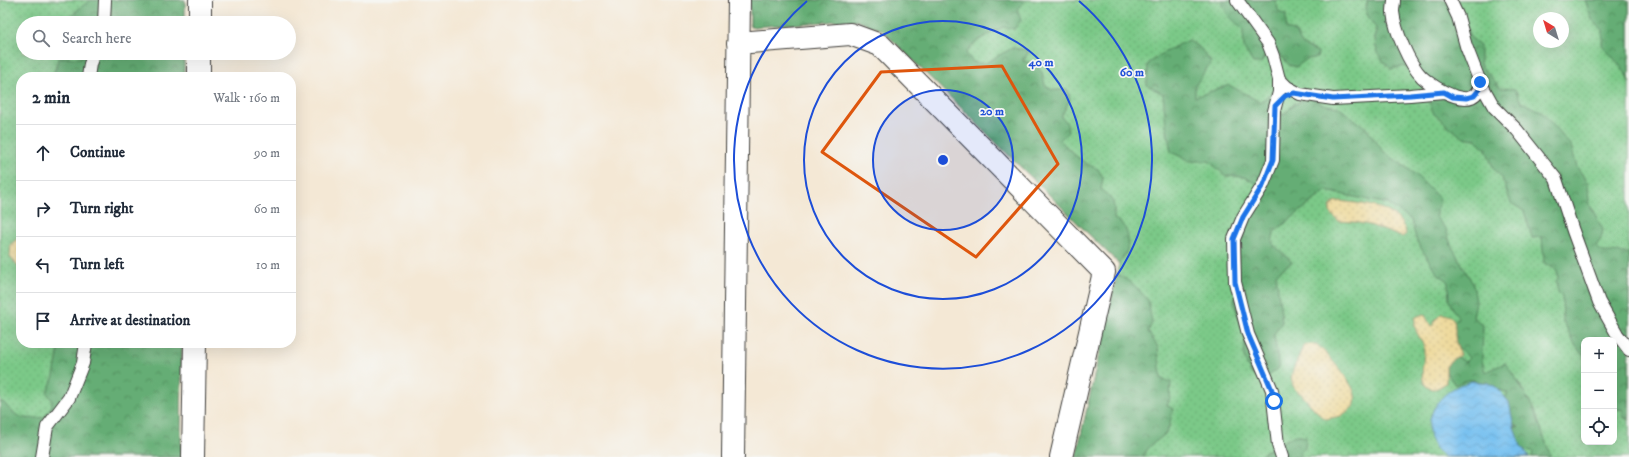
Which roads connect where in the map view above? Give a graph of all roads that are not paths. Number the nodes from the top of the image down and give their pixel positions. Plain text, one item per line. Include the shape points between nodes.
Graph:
1 (106, 0) edge
2 (200, 0) edge
3 (739, 0) edge
4 (1237, 0) edge
5 (1387, 0) edge
6 (1394, 0) edge
7 (1450, 0) edge
8 (1393, 13) junction
9 (105, 16) edge
10 (200, 16) edge
11 (738, 43) junction
12 (91, 60) edge
13 (199, 60) edge
14 (89, 72) edge
15 (199, 72) edge
16 (1422, 76) junction
17 (1279, 79) junction
18 (1480, 82) junction
19 (1444, 92) junction
20 (1300, 94) junction
21 (1410, 95) junction
22 (1466, 98) junction
23 (1275, 106) junction
24 (1494, 106) junction
25 (85, 348) edge
26 (195, 348) edge
27 (1629, 350) edge
28 (1278, 443) junction
29 (42, 457) edge
30 (193, 457) edge
31 (733, 457) edge
32 (1061, 457) edge
33 (1275, 457) edge
34 (1282, 457) edge

1 - 9 lane
2 - 10 street
3 - 11 street
4 - 17 lane via 1268,43
5 - 8 lane
6 - 8 lane
7 - 18 lane
8 - 16 lane via 1407,54
11 - 31 street
11 - 32 street via 850,34 880,45 1104,272
12 - 14 lane
13 - 15 street
16 - 19 lane
16 - 21 lane via 1420,86
17 - 20 lane
17 - 23 lane
18 - 22 lane via 1480,89 1474,96
18 - 24 lane
19 - 21 lane
19 - 22 lane via 1453,97
20 - 21 lane via 1333,99
20 - 23 lane via 1285,96
22 - 24 lane
23 - 28 lane via 1273,160 1234,239 1235,282 1248,334 1272,390
24 - 27 lane via 1556,179 1599,302
25 - 29 lane via 83,363 69,398 47,427
26 - 30 street
28 - 33 lane
28 - 34 lane

